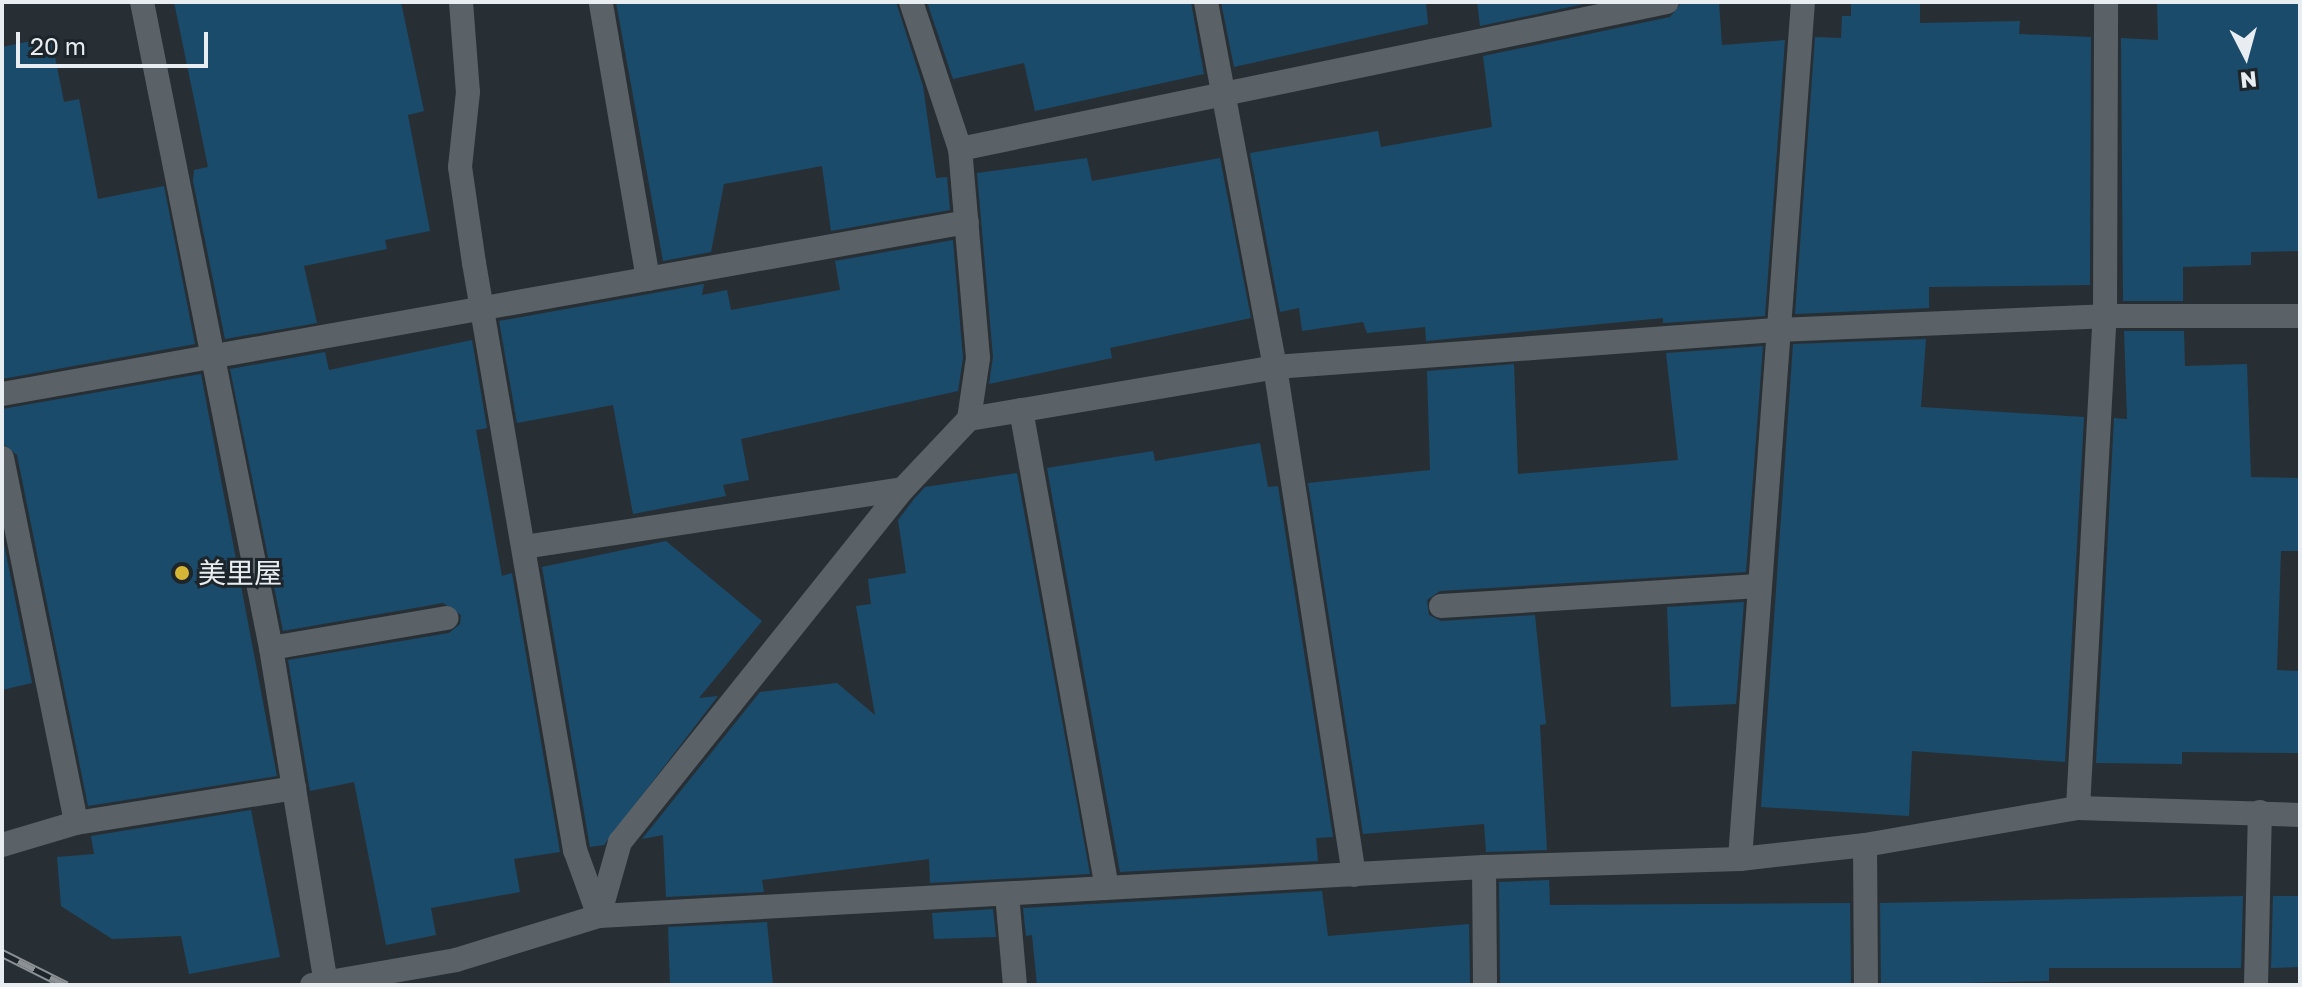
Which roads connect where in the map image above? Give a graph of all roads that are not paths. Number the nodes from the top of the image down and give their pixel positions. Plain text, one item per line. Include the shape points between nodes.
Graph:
1 (142, 2) edge
2 (461, 2) edge
3 (911, 2) edge
4 (1206, 2) edge
5 (1667, 2) edge
6 (1803, 2) edge
7 (2106, 2) edge
8 (601, 4) dead end
9 (1224, 97) junction
10 (960, 149) junction
11 (967, 222) junction
12 (648, 279) junction
13 (483, 309) junction
14 (2105, 316) junction
15 (2300, 316) edge
16 (1776, 330) junction
17 (214, 358) junction
18 (1275, 367) junction
19 (2, 394) edge
20 (1021, 410) junction
21 (969, 419) junction
22 (2, 458) edge
23 (903, 489) junction
24 (524, 547) junction
25 (1758, 586) junction
26 (1441, 606) dead end
27 (446, 618) dead end
28 (271, 648) junction
29 (294, 788) junction
30 (2078, 808) junction
31 (2260, 812) junction
32 (2300, 815) edge
33 (76, 823) junction
34 (2, 845) edge
35 (1865, 845) junction
36 (1740, 859) junction
37 (1484, 867) junction
38 (1354, 875) junction
39 (1107, 886) junction
40 (1007, 894) junction
41 (599, 916) junction
42 (319, 984) edge
43 (1015, 985) edge
44 (1485, 985) edge
45 (1866, 985) edge
46 (2256, 985) edge

1 - 17 street
2 - 13 street via 468,92 460,167
3 - 10 street
4 - 9 street
5 - 9 street
6 - 16 street
7 - 14 street
8 - 12 street
9 - 10 street
9 - 18 street
10 - 11 street
11 - 12 street
11 - 21 street via 978,358
12 - 13 street
13 - 17 street
13 - 24 street
14 - 15 street
14 - 16 street
14 - 30 street
16 - 18 street
16 - 25 street
17 - 19 street
17 - 28 street
18 - 20 street
18 - 38 street
20 - 21 street
20 - 39 street
21 - 23 street
22 - 33 street
23 - 24 street
23 - 41 street via 620,842
24 - 41 street via 575,850
25 - 26 street
25 - 36 street
27 - 28 street
28 - 29 street
29 - 33 street
29 - 42 street
30 - 31 street
30 - 35 street
31 - 32 street
31 - 46 street
33 - 34 street
35 - 36 street
35 - 45 street
36 - 37 street
37 - 38 street
37 - 44 street
38 - 39 street
39 - 40 street
40 - 41 street
40 - 43 street
41 - 42 street via 456,960

